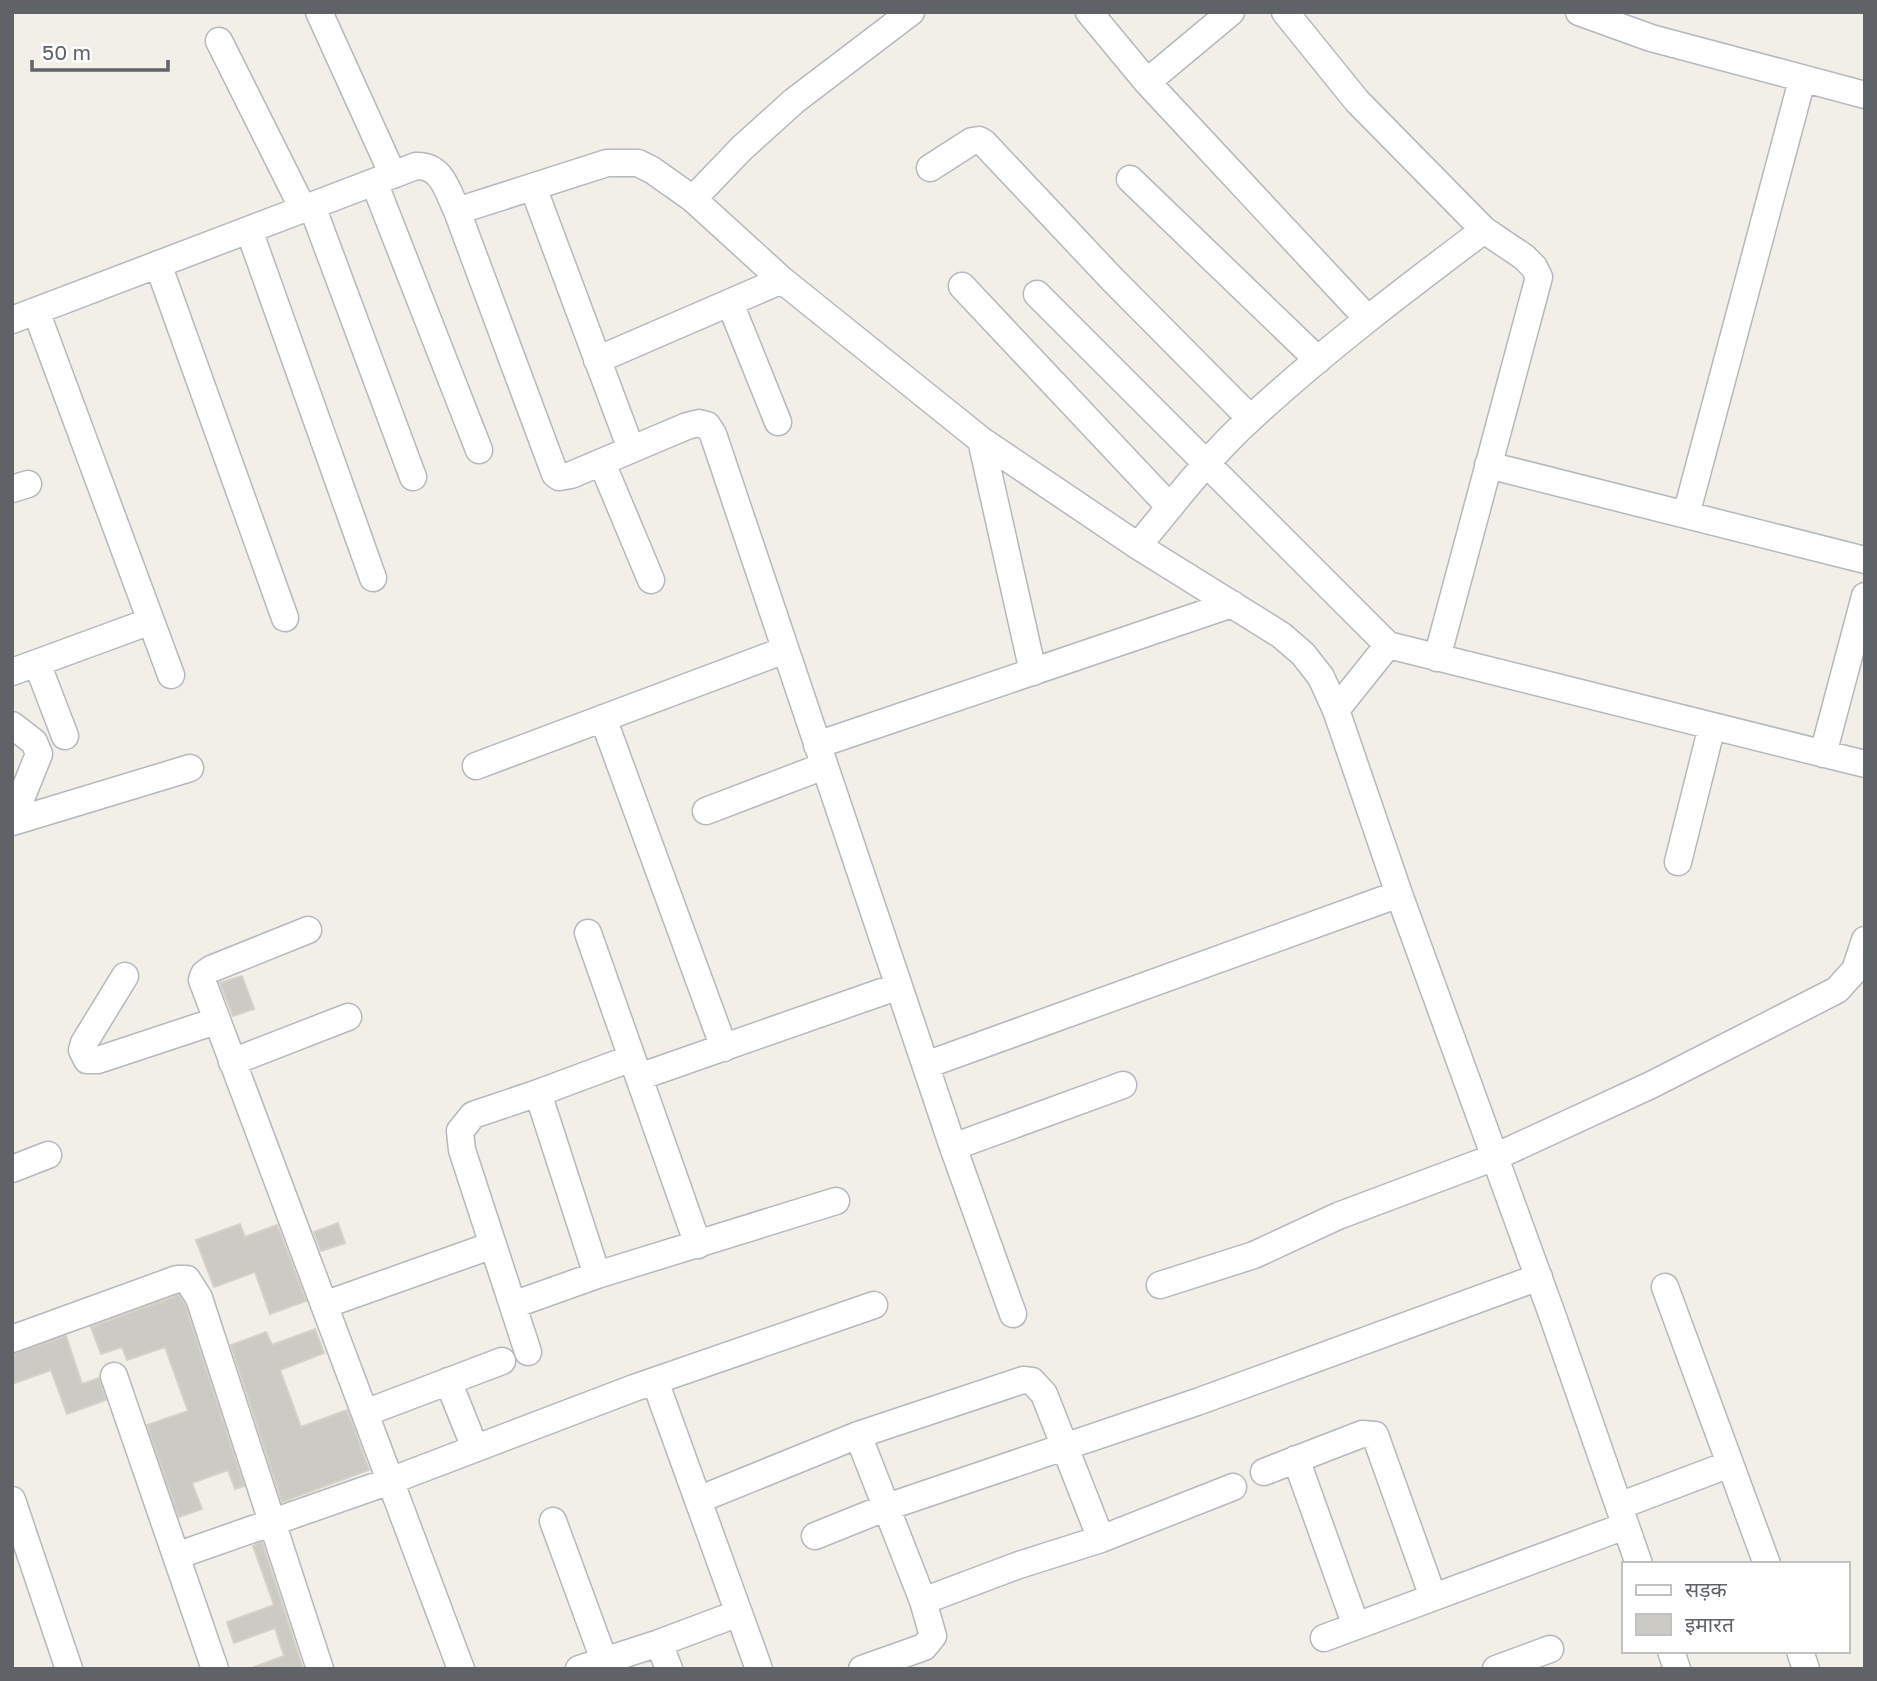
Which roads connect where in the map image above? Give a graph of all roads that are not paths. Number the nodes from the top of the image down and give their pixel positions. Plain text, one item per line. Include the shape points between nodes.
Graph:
1 (319, 12) edge
2 (911, 12) edge
3 (1089, 12) edge
4 (1231, 12) edge
5 (1580, 12) edge
6 (1297, 16) edge
7 (219, 41) dead end
8 (1802, 80) junction
9 (1147, 82) junction
10 (1865, 95) edge
11 (930, 168) dead end
12 (384, 178) junction
13 (1130, 179) dead end
14 (533, 187) junction
15 (693, 199) junction
16 (307, 207) junction
17 (457, 211) junction
18 (249, 230) junction
19 (1484, 230) junction
20 (158, 264) junction
21 (782, 281) junction
22 (962, 286) dead end
23 (1037, 294) dead end
24 (730, 303) junction
25 (24, 315) edge
26 (1367, 318) junction
27 (597, 360) junction
28 (1318, 360) junction
29 (1250, 418) junction
30 (778, 422) dead end
31 (981, 440) junction
32 (631, 449) junction
33 (478, 450) dead end
34 (602, 463) junction
35 (1206, 463) junction
36 (1488, 465) junction
37 (413, 477) dead end
38 (1170, 507) junction
39 (1685, 515) junction
40 (1138, 546) junction
41 (1865, 560) edge
42 (373, 579) dead end
43 (651, 580) dead end
44 (1865, 596) edge
45 (1232, 604) junction
46 (285, 618) dead end
47 (151, 621) junction
48 (1388, 645) junction
49 (785, 650) junction
50 (1437, 658) junction
51 (37, 663) junction
52 (12, 672) edge
53 (1033, 672) junction
54 (171, 675) dead end
55 (1336, 710) junction
56 (603, 718) junction
57 (12, 725) edge
58 (1713, 726) junction
59 (65, 736) dead end
60 (1823, 754) junction
61 (821, 756) junction
62 (1865, 764) edge
63 (476, 766) dead end
64 (190, 768) dead end
65 (706, 811) dead end
66 (14, 814) edge
67 (1678, 862) dead end
68 (1399, 894) junction
69 (308, 930) dead end
70 (589, 933) dead end
71 (1865, 940) edge
72 (125, 975) dead end
73 (899, 986) junction
74 (348, 1017) dead end
75 (216, 1021) junction
76 (724, 1048) junction
77 (232, 1062) junction
78 (926, 1065) junction
79 (636, 1067) junction
80 (1123, 1085) dead end
81 (538, 1093) junction
82 (953, 1147) junction
83 (48, 1155) dead end
84 (1495, 1157) junction
85 (12, 1169) edge
86 (836, 1201) dead end
87 (494, 1245) junction
88 (698, 1245) junction
89 (597, 1275) junction
90 (1539, 1278) junction
91 (1160, 1285) dead end
92 (1665, 1287) dead end
93 (324, 1305) junction
94 (513, 1305) junction
95 (874, 1306) dead end
96 (1013, 1314) dead end
97 (12, 1339) edge
98 (528, 1352) dead end
99 (502, 1361) dead end
100 (114, 1376) dead end
101 (448, 1381) junction
102 (655, 1381) junction
103 (365, 1413) junction
104 (858, 1435) junction
105 (475, 1448) junction
106 (1064, 1448) junction
107 (1296, 1459) junction
108 (1730, 1464) junction
109 (1264, 1472) dead end
110 (390, 1481) junction
111 (1233, 1487) dead end
112 (12, 1500) edge
113 (698, 1500) junction
114 (887, 1507) junction
115 (1622, 1516) junction
116 (273, 1521) junction
117 (553, 1521) dead end
118 (815, 1536) dead end
119 (1101, 1539) junction
120 (176, 1556) junction
121 (1638, 1562) edge
122 (1766, 1562) edge
123 (1433, 1597) junction
124 (923, 1601) junction
125 (739, 1613) junction
126 (1356, 1626) junction
127 (1324, 1638) dead end
128 (659, 1643) junction
129 (1550, 1649) dead end
130 (591, 1664) edge
131 (69, 1669) edge
132 (215, 1669) edge
133 (320, 1669) edge
134 (461, 1669) edge
135 (669, 1669) edge
136 (759, 1669) edge
137 (862, 1669) edge
138 (1496, 1669) edge

1 - 12 street
2 - 15 street via 794,101
3 - 9 street
4 - 9 street
5 - 8 street via 1651,38
6 - 19 street via 1357,101
7 - 16 street
8 - 10 street
8 - 39 street
9 - 26 street
11 - 29 street via 972,141 985,143
12 - 16 street
12 - 17 street via 416,166 430,166
12 - 33 street
13 - 28 street
14 - 15 street via 607,163 638,163
14 - 17 street
14 - 27 street
15 - 21 street
16 - 18 street
16 - 37 street
17 - 34 street via 555,474 571,475
18 - 20 street
18 - 42 street
19 - 26 street
19 - 36 street via 1524,257 1539,277
20 - 25 street
20 - 46 street
21 - 24 street
21 - 31 street
22 - 38 street
23 - 35 street
24 - 27 street
24 - 30 street
25 - 47 street
26 - 28 street
27 - 32 street
28 - 29 street
29 - 35 street
31 - 40 street
31 - 53 street
32 - 34 street
32 - 49 street via 687,426 707,425
34 - 43 street
35 - 38 street
35 - 48 street
36 - 39 street
36 - 50 street
38 - 40 street
39 - 41 street
40 - 45 street
44 - 60 street
45 - 53 street
45 - 55 street via 1303,654 1321,677
47 - 51 street
47 - 54 street
48 - 50 street
48 - 55 street
49 - 56 street
49 - 61 street
50 - 58 street
51 - 52 street
51 - 59 street
53 - 61 street
55 - 68 street
56 - 63 street
56 - 76 street
57 - 66 street via 34,741 39,754
58 - 60 street
58 - 67 street
60 - 62 street
61 - 65 street
61 - 73 street
64 - 66 street
68 - 78 street
68 - 84 street
69 - 75 street via 204,974 204,989
70 - 79 street
71 - 84 street via 1849,979 1824,998 1651,1086
72 - 75 street via 84,1043 87,1060
73 - 76 street
73 - 78 street
74 - 77 street
75 - 77 street
76 - 79 street
77 - 93 street
78 - 82 street
79 - 81 street
79 - 88 street
80 - 82 street
81 - 87 street via 473,1115 460,1131 462,1150
81 - 89 street
82 - 96 street
83 - 85 street
84 - 90 street
84 - 91 street via 1338,1216 1254,1255
86 - 88 street
87 - 93 street
87 - 94 street
88 - 89 street
89 - 94 street
90 - 106 street
90 - 115 street
92 - 108 street
93 - 103 street
94 - 98 street
95 - 102 street
97 - 116 street via 187,1279 199,1298
99 - 101 street
100 - 120 street
101 - 103 street
101 - 105 street
102 - 105 street
102 - 113 street
103 - 110 street
104 - 106 street via 1023,1380 1032,1381 1044,1394
104 - 113 street
104 - 114 street
105 - 110 street
106 - 114 street
106 - 119 street
107 - 109 street
107 - 123 street via 1362,1434 1375,1435
107 - 126 street
108 - 115 street
108 - 122 street
110 - 116 street
110 - 134 street
111 - 119 street
112 - 131 street
113 - 125 street
114 - 118 street
114 - 124 street
115 - 121 street
115 - 123 street
116 - 120 street
116 - 133 street
117 - 130 street
119 - 124 street
120 - 132 street
123 - 126 street
124 - 137 street via 933,1636 930,1642
125 - 128 street
125 - 136 street
126 - 127 street
128 - 130 street
128 - 135 street
129 - 138 street

